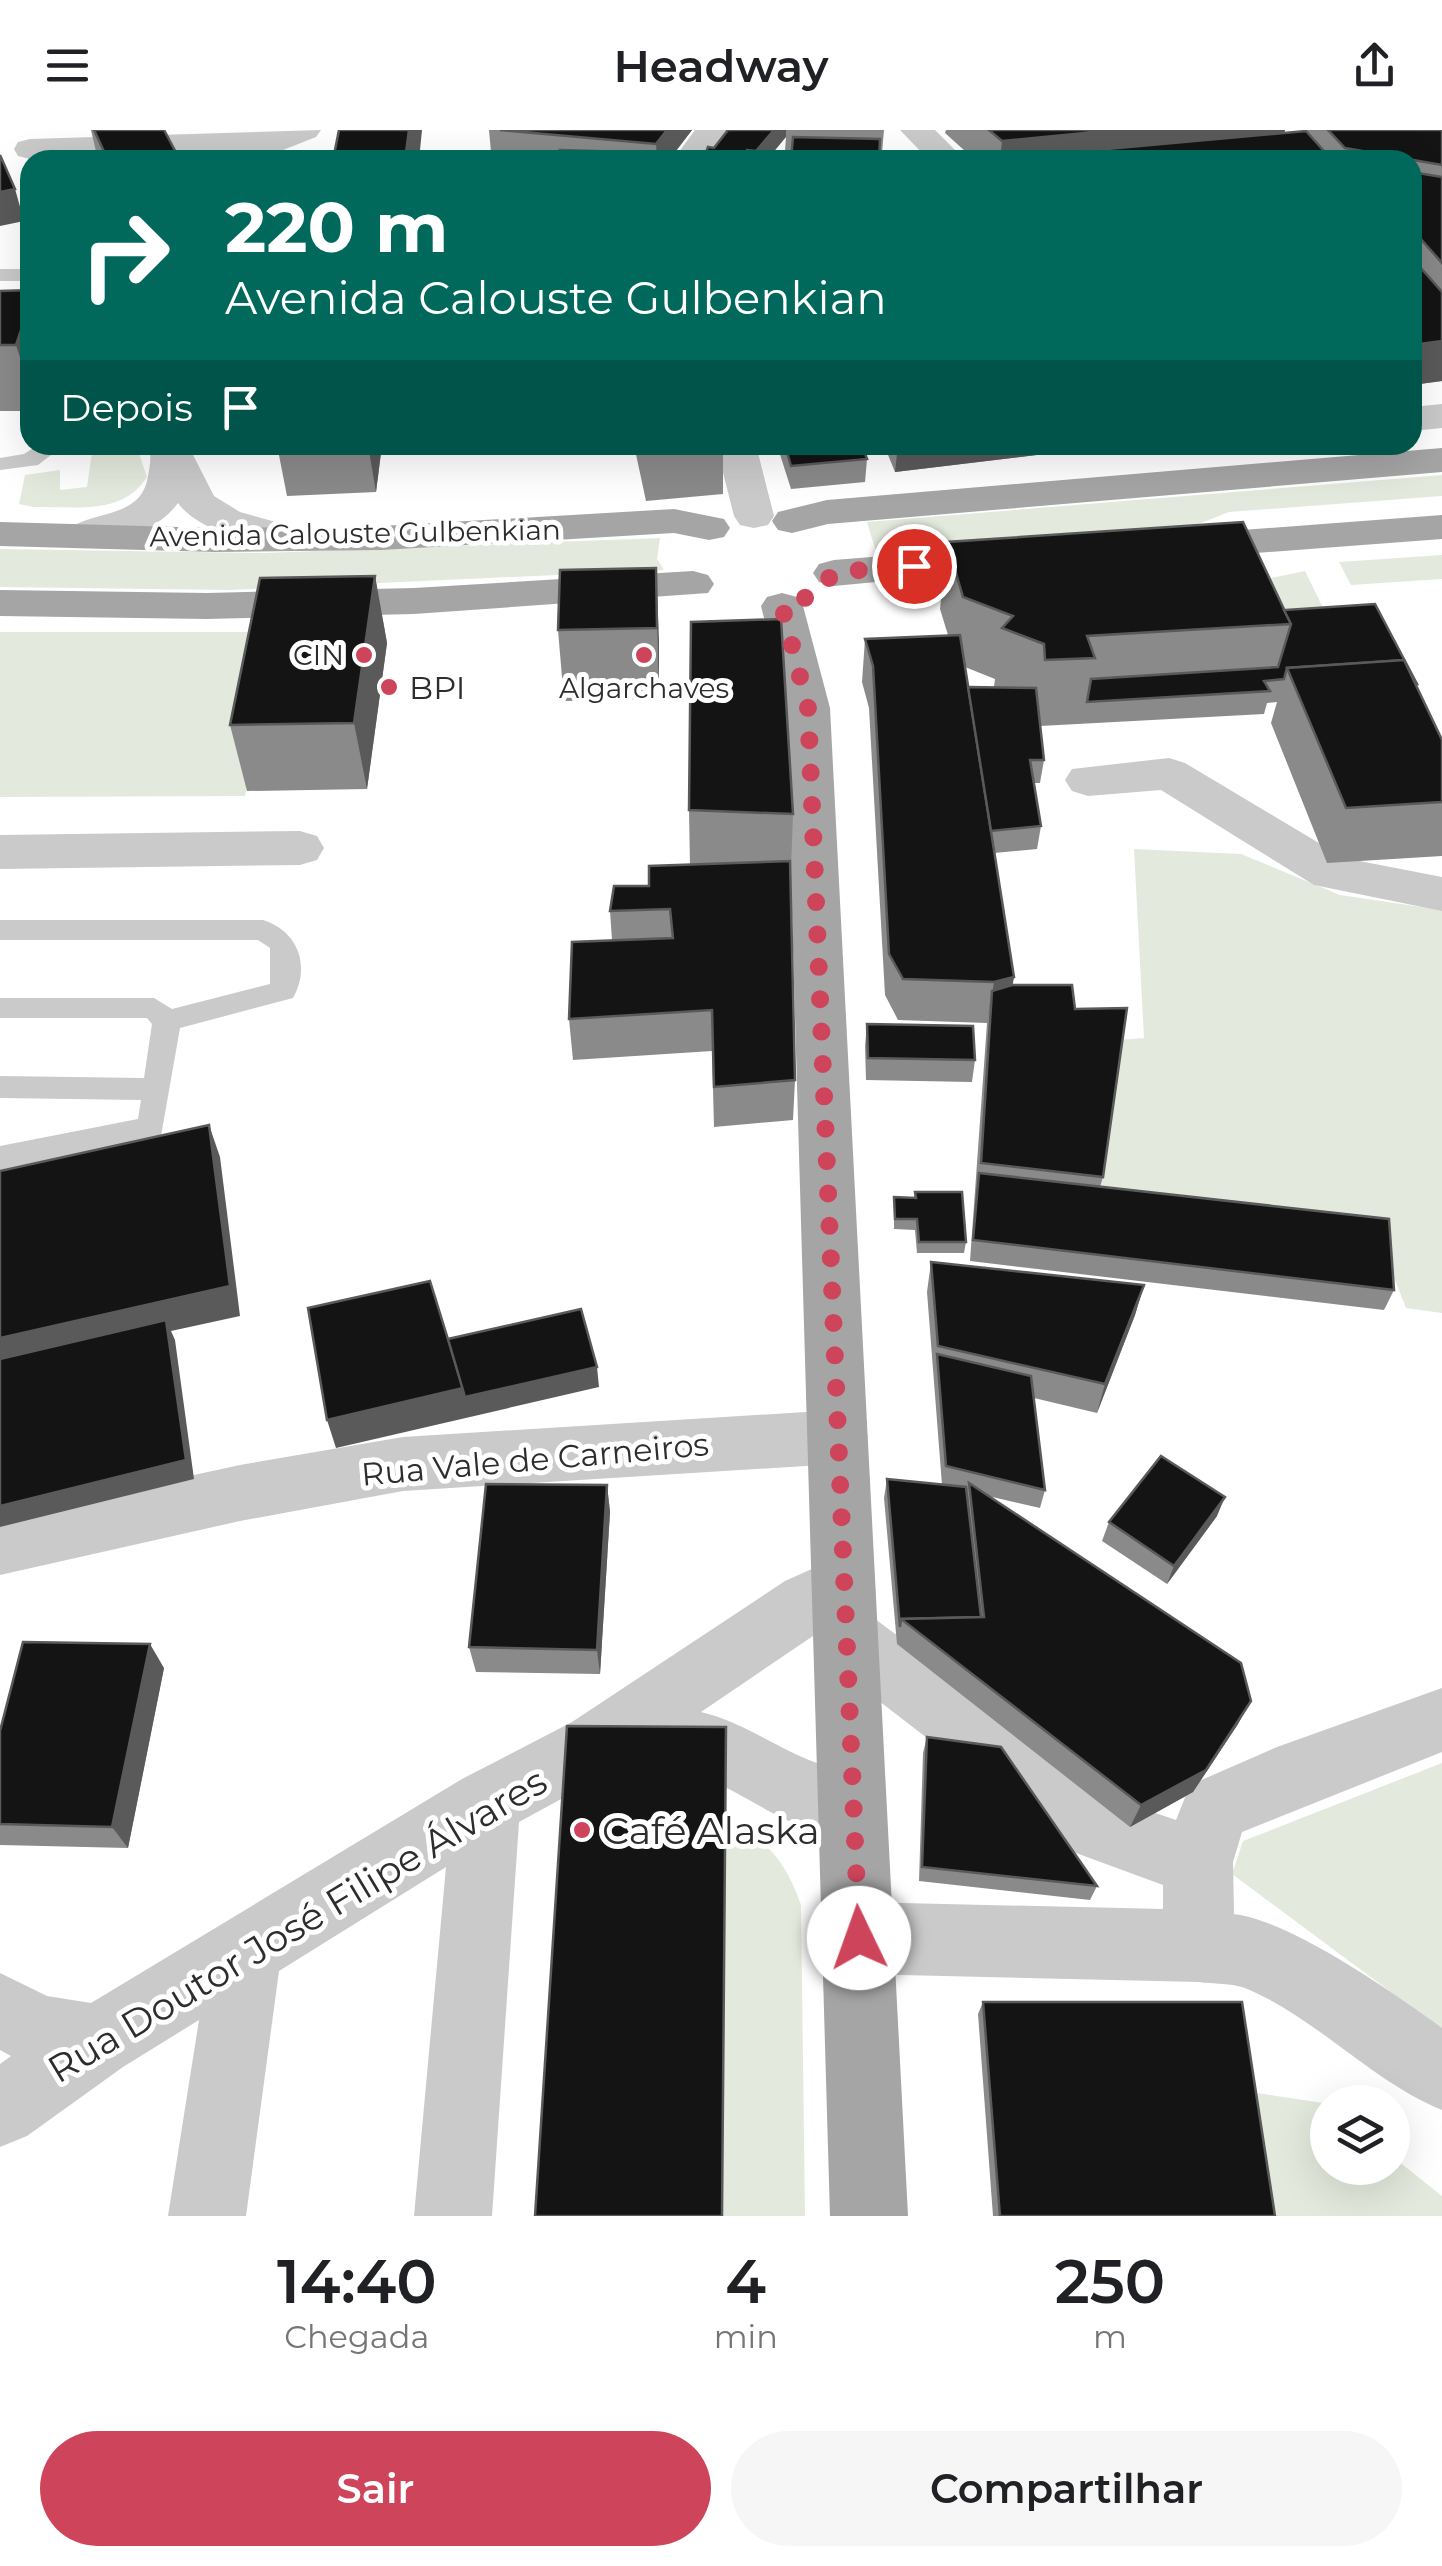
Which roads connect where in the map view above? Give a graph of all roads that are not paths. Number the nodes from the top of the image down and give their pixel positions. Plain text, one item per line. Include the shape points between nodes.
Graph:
1 (306, 130) edge
2 (916, 130) edge
3 (35, 150) edge
4 (937, 150) edge
5 (37, 455) edge
6 (169, 455) edge
7 (174, 455) edge
8 (741, 455) edge
9 (1442, 460) edge
10 (0, 464) edge
11 (1442, 508) edge
12 (773, 518) junction
13 (1442, 527) edge
14 (709, 528) junction
15 (0, 534) edge
16 (82, 536) junction
17 (290, 540) junction
18 (1067, 555) edge
19 (834, 572) junction
20 (693, 584) junction
21 (5, 605) edge
22 (752, 606) junction
23 (1088, 780) dead end
24 (300, 848) dead end
25 (0, 852) edge
26 (1442, 894) edge
27 (0, 930) edge
28 (0, 1008) edge
29 (167, 1020) junction
30 (0, 1087) edge
31 (157, 1089) junction
32 (0, 1158) edge
33 (838, 1437) junction
34 (0, 1546) edge
35 (845, 1613) junction
36 (1442, 1720) edge
37 (596, 1746) junction
38 (486, 1803) junction
39 (852, 1804) junction
40 (1198, 1862) junction
41 (859, 1938) junction
42 (1199, 1946) junction
43 (245, 1953) junction
44 (0, 2010) edge
45 (97, 2040) junction
46 (1442, 2072) edge
47 (0, 2109) edge
48 (206, 2216) edge
49 (453, 2216) edge
50 (869, 2216) edge

1 - 3 street via 278,142
2 - 4 street
5 - 10 lane
6 - 16 street via 166,490 154,505 134,521
7 - 17 street via 198,503 226,521
8 - 12 street
9 - 12 main road, Avenida Calouste Gulbenkian
11 - 13 main road via 1252,521 1160,548
12 - 14 main road, Avenida Calouste Gulbenkian
12 - 19 main road via 828,542
14 - 17 main road, Avenida Calouste Gulbenkian via 674,522
14 - 20 main road via 684,554
15 - 16 main road, Avenida Calouste Gulbenkian
16 - 17 main road, Avenida Calouste Gulbenkian
18 - 19 main road
19 - 22 main road via 816,594
20 - 21 main road, Avenida Calouste Gulbenkian via 292,604
20 - 22 main road
22 - 33 main road via 808,708
23 - 26 street via 1168,774 1331,873
24 - 25 street
27 - 29 lane via 263,930 282,943 288,970 283,991
28 - 29 lane via 154,1008
29 - 31 lane
30 - 31 lane
31 - 32 lane via 151,1128
33 - 34 street, Rua Vale de Carneiros via 404,1464 240,1492
33 - 35 main road
35 - 37 street, Rua Doutor José Filipe Álvares via 825,1594 808,1602
35 - 39 main road
35 - 40 street via 1100,1829
36 - 40 street via 1214,1810
37 - 38 street, Rua Doutor José Filipe Álvares
37 - 39 street via 672,1740 728,1751 824,1803
38 - 43 street, Rua Doutor José Filipe Álvares
38 - 49 street
39 - 41 main road
40 - 42 street
41 - 42 street
41 - 50 main road
42 - 46 street via 1251,1952 1358,2012
43 - 45 street, Rua Doutor José Filipe Álvares
43 - 48 street
44 - 45 street via 39,2031
45 - 47 street, Rua Doutor José Filipe Álvares

